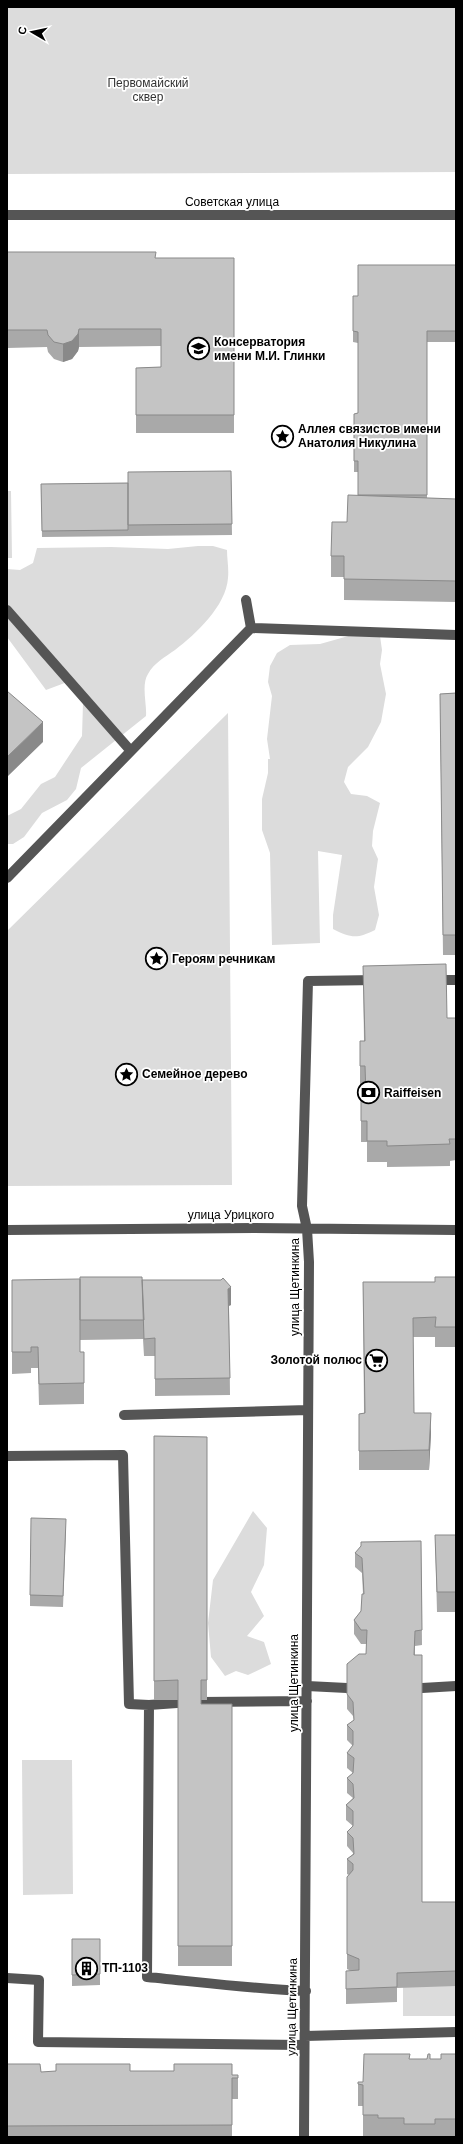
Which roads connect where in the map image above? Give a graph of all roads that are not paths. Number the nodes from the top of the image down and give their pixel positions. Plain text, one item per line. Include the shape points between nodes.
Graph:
1 (7, 215) edge
2 (456, 215) edge
3 (246, 600) dead end
4 (7, 610) edge
5 (251, 628) junction
6 (456, 635) edge
7 (130, 750) junction
8 (7, 878) edge
9 (386, 980) edge
10 (425, 980) edge
11 (456, 980) edge
12 (307, 1229) junction
13 (7, 1230) edge
14 (456, 1230) edge
15 (308, 1410) junction
16 (124, 1416) dead end
17 (7, 1456) edge
18 (307, 1686) junction
19 (456, 1686) edge
20 (347, 1688) edge
21 (422, 1688) edge
22 (307, 1701) junction
23 (201, 1702) edge
24 (177, 1703) edge
25 (149, 1705) junction
26 (7, 1978) edge
27 (306, 1991) junction
28 (456, 2032) edge
29 (305, 2040) junction
30 (304, 2137) edge

1 - 2 street, Советская улица
3 - 5 street
4 - 7 street
5 - 6 street
5 - 7 street
7 - 8 street
9 - 12 street, улица Щетинкина via 308,981 302,1206
10 - 11 street
12 - 13 street, улица Урицкого
12 - 14 street, улица Урицкого
12 - 15 street, улица Щетинкина
15 - 16 street
15 - 18 street, улица Щетинкина
17 - 25 street via 123,1455 128,1704
18 - 20 street
18 - 22 street, улица Щетинкина
19 - 21 street
22 - 23 street
22 - 27 street, улица Щетинкина
24 - 25 street
25 - 27 street via 147,1977 255,1989
26 - 29 street via 39,1980 38,2042
27 - 29 street, улица Щетинкина
28 - 29 street
29 - 30 street, улица Щетинкина

